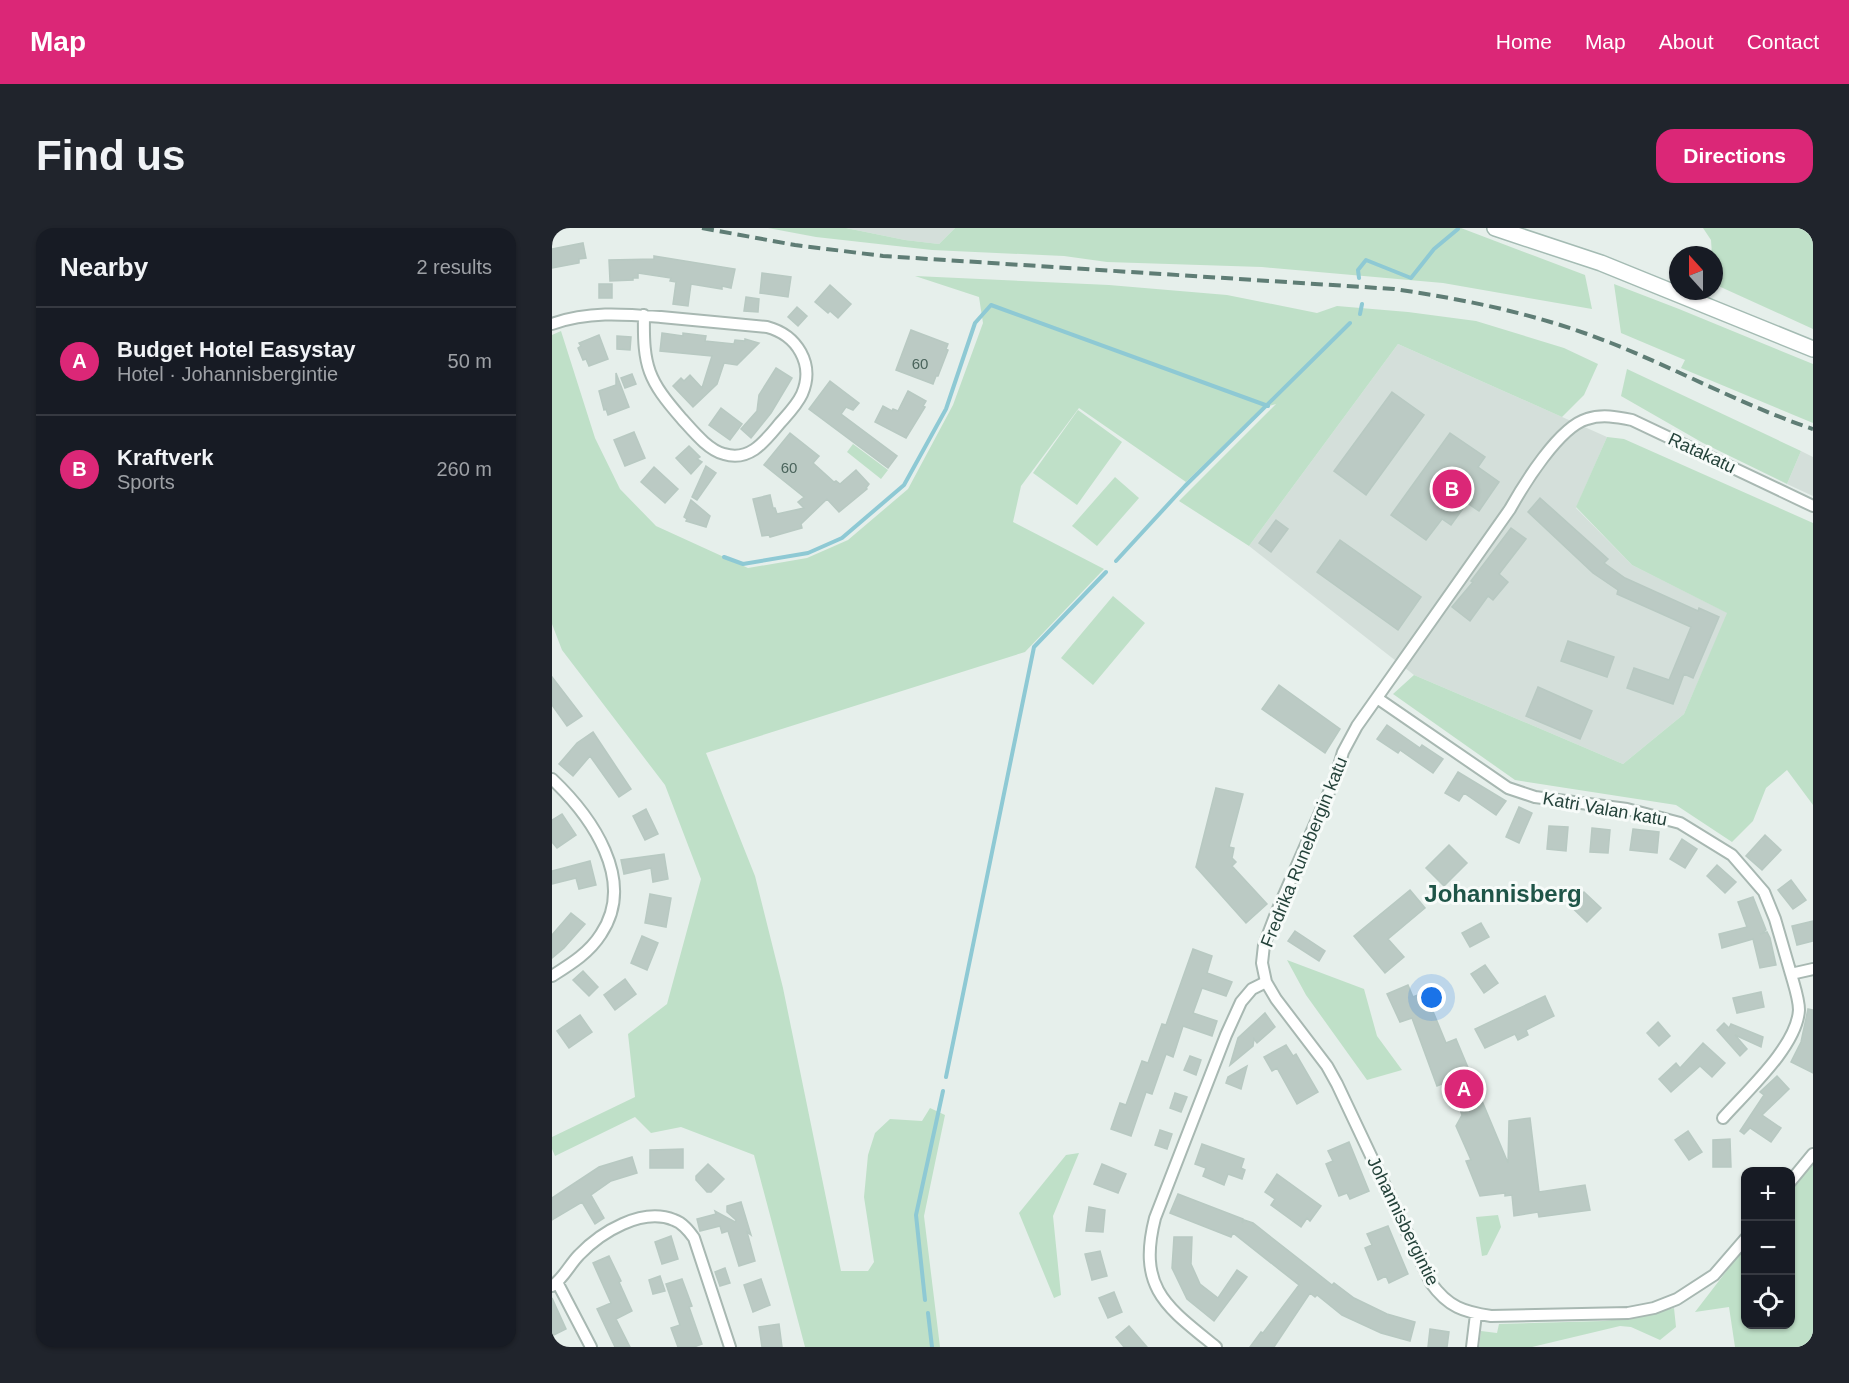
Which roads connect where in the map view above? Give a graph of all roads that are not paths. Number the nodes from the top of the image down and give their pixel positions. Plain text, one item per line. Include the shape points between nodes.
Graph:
1 (1495, 228) edge
2 (644, 315) junction
3 (552, 324) edge
4 (1813, 349) edge
5 (1587, 419) joint
6 (1813, 506) edge
7 (1377, 698) junction
8 (552, 779) edge
9 (1813, 969) edge
10 (1791, 974) junction
11 (552, 976) edge
12 (1266, 982) junction
13 (1723, 1118) dead end
14 (1813, 1154) edge
15 (1795, 1177) edge
16 (1741, 1244) edge
17 (555, 1284) edge
18 (1476, 1314) junction
19 (591, 1347) edge
20 (730, 1347) edge
21 (1216, 1347) edge
22 (1472, 1347) edge

1 - 4 street via 1601,263
2 - 2 street via 767,327 785,334 796,344 806,366 802,395 760,446 739,456 722,454 694,432 654,382 644,349
2 - 3 street via 586,315
5 - 6 street, Ratakatu via 1613,416 1632,420
5 - 7 street, Fredrika Runebergin katu via 1569,428 1552,448
7 - 10 street, Katri Valan katu via 1508,788 1535,797 1628,809 1680,823 1732,855 1764,892
7 - 12 street, Fredrika Runebergin katu via 1343,752 1277,911 1264,945
8 - 11 street via 597,833 611,870 613,888 612,907 602,933 591,948
9 - 10 street
10 - 13 street, Katri Valan katu via 1799,1008 1797,1026 1783,1050
12 - 18 street, Johannisbergintie via 1337,1084 1431,1283 1446,1301
12 - 21 street via 1252,989 1241,1002 1226,1035 1149,1240 1149,1263 1166,1303
14 - 15 street
16 - 18 street, Johannisbergintie via 1714,1275 1677,1299 1654,1308 1628,1313
17 - 19 street
17 - 20 street via 585,1249 616,1227 646,1216 674,1220 694,1238
18 - 22 street

